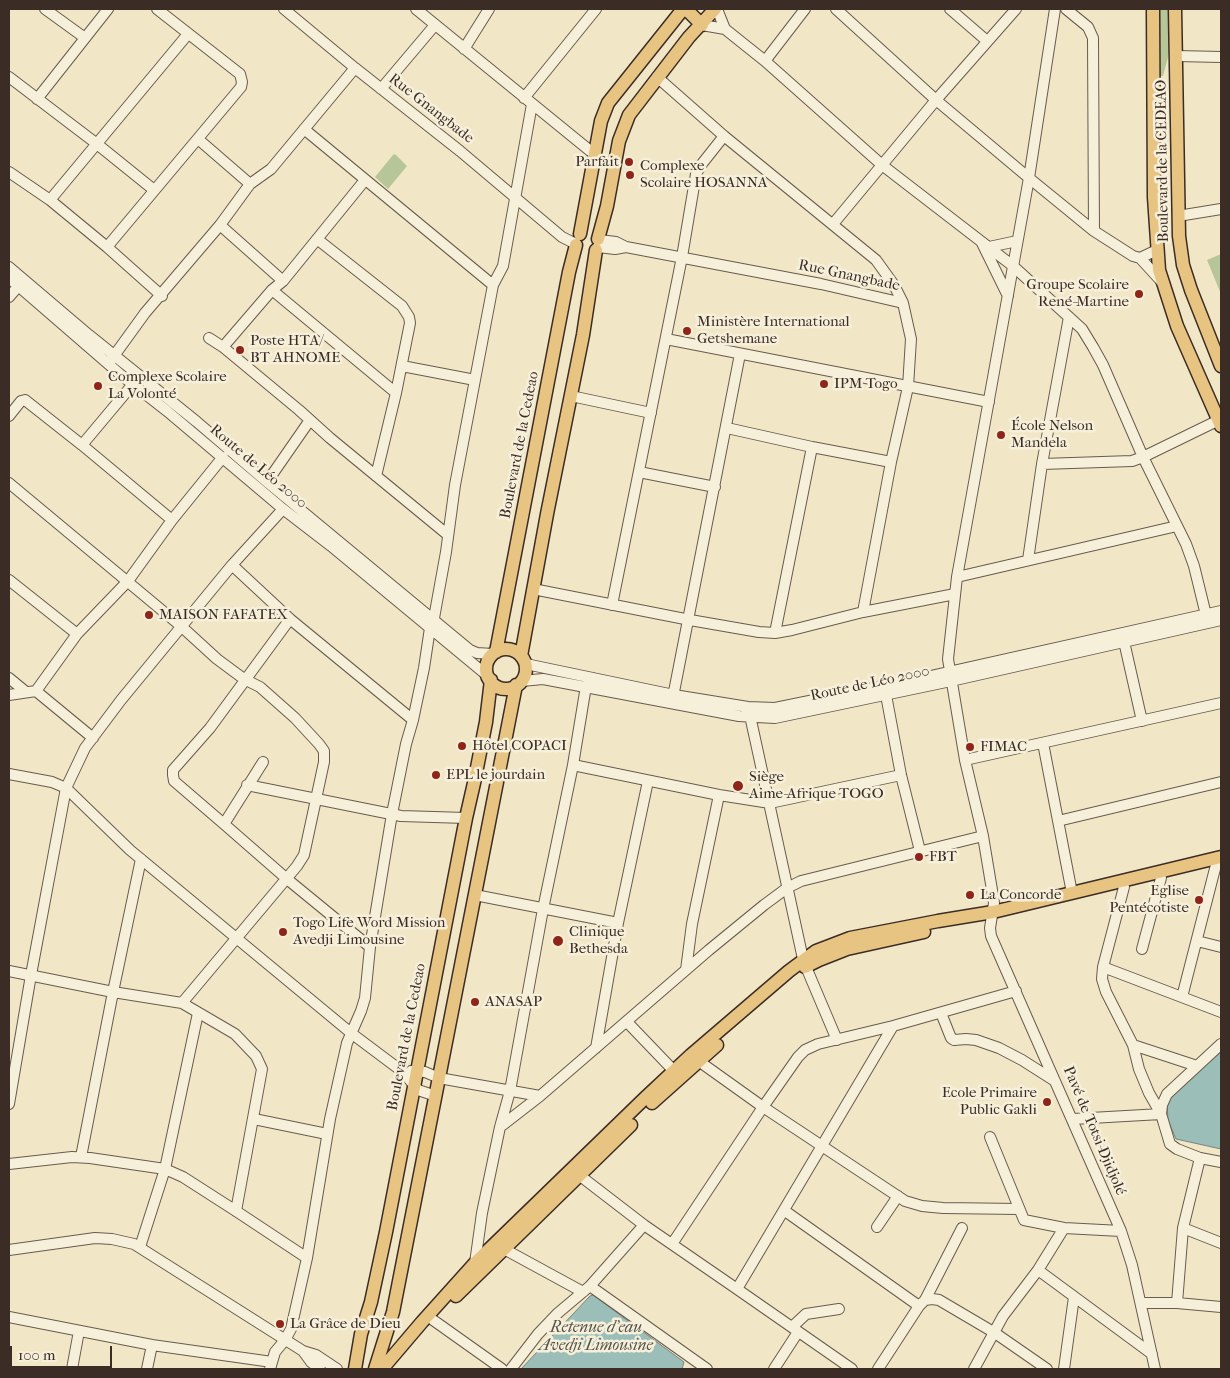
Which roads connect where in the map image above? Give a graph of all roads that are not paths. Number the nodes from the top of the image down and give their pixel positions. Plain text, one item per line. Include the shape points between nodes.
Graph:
1 (45, 9) edge
2 (108, 9) edge
3 (157, 9) edge
4 (284, 9) edge
5 (416, 9) edge
6 (489, 9) edge
7 (596, 9) edge
8 (685, 9) edge
9 (716, 9) edge
10 (805, 9) edge
11 (836, 9) edge
12 (950, 9) edge
13 (1016, 9) edge
14 (1055, 9) edge
15 (1066, 9) edge
16 (1153, 9) edge
17 (1175, 9) edge
18 (435, 25) junction
19 (702, 25) junction
20 (725, 29) junction
21 (188, 34) junction
22 (85, 38) junction
23 (987, 41) junction
24 (464, 49) junction
25 (1177, 56) junction
26 (1221, 57) edge
27 (765, 61) junction
28 (355, 68) junction
29 (9, 77) edge
30 (657, 77) junction
31 (381, 89) junction
32 (37, 99) junction
33 (936, 100) junction
34 (528, 101) junction
35 (304, 129) junction
36 (724, 136) junction
37 (198, 139) junction
38 (97, 144) junction
39 (594, 154) junction
40 (882, 165) junction
41 (9, 172) edge
42 (1028, 178) junction
43 (365, 180) junction
44 (250, 184) junction
45 (154, 190) junction
46 (514, 196) junction
47 (50, 200) junction
48 (1221, 209) edge
49 (1178, 216) junction
50 (833, 224) junction
51 (220, 225) junction
52 (1094, 230) junction
53 (317, 239) junction
54 (578, 239) junction
55 (1017, 241) junction
56 (598, 244) junction
57 (985, 244) junction
58 (108, 247) junction
59 (1157, 250) junction
60 (682, 257) junction
61 (1140, 258) junction
62 (1013, 266) junction
63 (9, 267) edge
64 (9, 278) edge
65 (282, 281) junction
66 (22, 283) junction
67 (1163, 283) junction
68 (493, 285) junction
69 (272, 290) junction
70 (162, 296) junction
71 (1008, 296) junction
72 (9, 297) edge
73 (904, 303) junction
74 (1069, 317) junction
75 (209, 338) dead end
76 (666, 339) junction
77 (223, 347) junction
78 (740, 354) junction
79 (111, 359) junction
80 (402, 366) junction
81 (1221, 366) edge
82 (475, 380) junction
83 (132, 384) junction
84 (908, 386) junction
85 (396, 393) junction
86 (571, 396) junction
87 (989, 402) junction
88 (651, 412) junction
89 (9, 416) edge
90 (310, 420) junction
91 (1220, 423) edge
92 (727, 428) junction
93 (82, 444) junction
94 (812, 447) junction
95 (223, 457) junction
96 (1144, 457) junction
97 (892, 462) junction
98 (1042, 464) junction
99 (639, 472) junction
100 (376, 476) junction
101 (266, 482) junction
102 (9, 483) edge
103 (716, 487) junction
104 (283, 509) junction
105 (172, 520) junction
106 (1177, 526) junction
107 (448, 535) junction
108 (1028, 560) junction
109 (232, 565) junction
110 (957, 577) junction
111 (9, 580) edge
112 (128, 581) junction
113 (534, 589) junction
114 (955, 594) junction
115 (612, 605) junction
116 (1221, 611) edge
117 (863, 612) junction
118 (1206, 615) junction
119 (290, 620) junction
120 (690, 620) junction
121 (1221, 620) edge
122 (432, 623) junction
123 (182, 627) junction
124 (774, 633) junction
125 (77, 634) junction
126 (1124, 638) junction
127 (494, 653) junction
128 (524, 660) junction
129 (950, 677) junction
130 (9, 678) edge
131 (244, 679) junction
132 (490, 679) junction
133 (519, 683) junction
134 (586, 686) junction
135 (31, 692) junction
136 (9, 695) edge
137 (886, 696) junction
138 (673, 699) junction
139 (1221, 703) edge
140 (749, 712) junction
141 (413, 720) junction
142 (1142, 721) junction
143 (93, 738) junction
144 (1043, 743) junction
145 (965, 760) junction
146 (263, 762) dead end
147 (573, 765) junction
148 (9, 774) edge
149 (901, 775) junction
150 (648, 781) junction
151 (1221, 782) edge
152 (247, 785) junction
153 (66, 788) junction
154 (719, 795) junction
155 (316, 798) junction
156 (770, 802) junction
157 (392, 814) junction
158 (466, 818) junction
159 (1058, 821) junction
160 (224, 824) junction
161 (983, 836) junction
162 (920, 851) junction
163 (141, 859) junction
164 (1219, 860) edge
165 (1161, 878) junction
166 (287, 879) junction
167 (1124, 887) junction
168 (787, 888) junction
169 (1072, 892) junction
170 (475, 895) junction
171 (543, 909) junction
172 (992, 916) junction
173 (618, 923) junction
174 (238, 939) junction
175 (1197, 942) junction
176 (370, 947) junction
177 (1221, 947) edge
178 (1142, 949) dead end
179 (804, 963) junction
180 (1103, 967) junction
181 (9, 970) edge
182 (686, 970) junction
183 (31, 975) junction
184 (1016, 991) junction
185 (113, 992) junction
186 (1182, 997) junction
187 (182, 1003) junction
188 (1221, 1012) edge
189 (198, 1013) junction
190 (941, 1013) junction
191 (627, 1022) junction
192 (892, 1026) junction
193 (351, 1033) junction
194 (837, 1040) junction
195 (1221, 1044) edge
196 (1133, 1045) junction
197 (596, 1048) junction
198 (695, 1058) junction
199 (1197, 1066) junction
200 (418, 1071) junction
201 (674, 1071) junction
202 (403, 1072) junction
203 (439, 1078) junction
204 (1056, 1081) junction
205 (414, 1086) junction
206 (510, 1091) junction
207 (436, 1096) junction
208 (540, 1096) junction
209 (9, 1104) edge
210 (763, 1107) junction
211 (1161, 1114) junction
212 (254, 1119) junction
213 (1073, 1119) junction
214 (500, 1127) junction
215 (327, 1134) junction
216 (990, 1137) dead end
217 (821, 1146) junction
218 (81, 1157) junction
219 (1200, 1158) junction
220 (1221, 1162) edge
221 (9, 1164) edge
222 (165, 1169) junction
223 (579, 1175) junction
224 (898, 1196) junction
225 (1019, 1209) junction
226 (784, 1210) junction
227 (236, 1211) junction
228 (644, 1226) junction
229 (877, 1227) dead end
230 (962, 1228) dead end
231 (1064, 1228) junction
232 (1183, 1228) junction
233 (1121, 1231) junction
234 (1221, 1243) edge
235 (672, 1244) junction
236 (140, 1247) junction
237 (504, 1249) junction
238 (9, 1250) edge
239 (307, 1258) junction
240 (475, 1263) junction
241 (1038, 1270) junction
242 (586, 1289) junction
243 (737, 1289) junction
244 (1074, 1297) junction
245 (922, 1303) junction
246 (1141, 1303) junction
247 (1177, 1303) junction
248 (1221, 1307) edge
249 (839, 1309) dead end
250 (9, 1317) edge
251 (433, 1320) junction
252 (795, 1329) junction
253 (80, 1331) junction
254 (387, 1333) junction
255 (995, 1333) junction
256 (285, 1340) junction
257 (405, 1340) junction
258 (152, 1345) junction
259 (303, 1351) junction
260 (1152, 1354) junction
261 (693, 1365) edge
262 (271, 1366) edge
263 (72, 1369) edge
264 (147, 1369) edge
265 (320, 1369) edge
266 (337, 1369) edge
267 (355, 1369) edge
268 (375, 1369) edge
269 (382, 1369) edge
270 (392, 1369) edge
271 (502, 1369) edge
272 (510, 1369) edge
273 (706, 1369) edge
274 (774, 1369) edge
275 (852, 1369) edge
276 (878, 1369) edge
277 (974, 1369) edge
278 (1047, 1369) edge
279 (1064, 1369) edge
280 (1155, 1369) edge

1 - 22 street
2 - 22 street
3 - 21 street
4 - 28 street, Rue Gnangbade
5 - 18 street
6 - 24 street
7 - 34 street
8 - 19 main road
8 - 39 main road, Boulevard de la Cedeao via 608,104
9 - 19 main road
9 - 20 street
10 - 27 street
11 - 33 street
12 - 23 street
13 - 23 street
14 - 42 street, Pavé de Totsi-Djidjolé
15 - 52 street via 1088,27 1093,38
16 - 59 main road
17 - 25 main road, Boulevard de la CEDEAO
18 - 24 street
18 - 31 street
19 - 20 street
19 - 30 main road
20 - 27 street
21 - 37 street via 240,74 242,82
21 - 38 street
22 - 32 street
23 - 33 street
24 - 34 street
25 - 26 street
25 - 49 main road, Boulevard de la CEDEAO
27 - 40 street
28 - 31 street, Rue Gnangbade
28 - 35 street
29 - 32 street
30 - 36 street
30 - 56 main road via 625,124
31 - 46 street, Rue Gnangbade
32 - 38 street
33 - 40 street
33 - 42 street
34 - 39 street
34 - 46 street
35 - 43 street
35 - 44 street via 271,169
36 - 50 street
36 - 60 street via 698,169
37 - 44 street
37 - 45 street
38 - 45 street
38 - 47 street
39 - 54 main road, Boulevard de la Cedeao
40 - 50 street
40 - 57 street
41 - 47 street
42 - 52 street
42 - 55 street, Pavé de Totsi-Djidjolé
43 - 53 street
43 - 68 street
44 - 51 street
45 - 58 street
46 - 54 street, Rue Gnangbade via 560,233
46 - 68 street via 503,266
47 - 58 street
48 - 49 street
49 - 81 main road, Boulevard de la CEDEAO via 1183,265
50 - 73 street via 876,260
51 - 65 street
51 - 70 street
52 - 61 street
53 - 65 street
53 - 80 street via 404,309 410,323
54 - 56 main road via 583,231 590,231 597,235
54 - 56 main road via 578,248 584,253 589,253
54 - 127 main road, Boulevard de la Cedeao
55 - 57 street
55 - 62 street, Pavé de Totsi-Djidjolé
56 - 60 street, Rue Gnangbade
56 - 86 main road
57 - 62 street
57 - 71 street
58 - 70 street
59 - 61 street
59 - 67 main road
60 - 73 street, Rue Gnangbade
60 - 76 street
61 - 67 street
62 - 71 street, Pavé de Totsi-Djidjolé
62 - 74 street
63 - 66 street, Route de Léo 2000
64 - 66 street, Route de Léo 2000
65 - 69 street
66 - 72 street
66 - 79 street, Route de Léo 2000
67 - 91 main road via 1177,326
68 - 82 street
69 - 77 street
69 - 85 street
70 - 79 street via 145,313
71 - 87 street, Pavé de Totsi-Djidjolé
73 - 84 street, Rue Gnangbade via 911,340
74 - 96 street via 1082,329 1093,347
74 - 98 street
75 - 77 street
76 - 78 street
76 - 88 street
77 - 90 street
78 - 84 street
78 - 92 street
79 - 83 street, Route de Léo 2000
79 - 101 street, Route de Léo 2000 via 197,422
80 - 82 street
80 - 85 street
82 - 107 street
83 - 93 street
83 - 95 street, Route de Léo 2000
84 - 87 street
84 - 97 street, Rue Gnangbade
85 - 100 street
86 - 88 street
86 - 113 main road
87 - 110 street, Pavé de Totsi-Djidjolé
88 - 99 street
89 - 93 street via 24,400
90 - 100 street
90 - 101 street
91 - 96 street
92 - 94 street
92 - 103 street
93 - 105 street
94 - 97 street
94 - 124 street
95 - 104 street, Route de Léo 2000
95 - 105 street
96 - 98 street via 1132,461
96 - 106 street
97 - 117 street, Rue Gnangbade
98 - 108 street
99 - 103 street
99 - 115 street
100 - 107 street
101 - 122 street, Route de Léo 2000
102 - 112 street
103 - 120 street
104 - 109 street
104 - 122 street, Route de Léo 2000
105 - 112 street
106 - 108 street
106 - 118 street via 1194,566
107 - 122 street
108 - 110 street
109 - 119 street
109 - 123 street
110 - 114 street, Pavé de Totsi-Djidjolé
111 - 125 street
112 - 123 street
112 - 125 street
113 - 115 street
113 - 128 main road
114 - 117 street
114 - 129 street, Pavé de Totsi-Djidjolé via 948,645
115 - 120 street
116 - 118 street, Route de Léo 2000
117 - 124 street
118 - 126 street, Route de Léo 2000
119 - 131 street
119 - 141 street
120 - 124 street
120 - 138 street
121 - 126 street, Route de Léo 2000
122 - 127 street, Route de Léo 2000 via 470,650
122 - 132 street, Route de Léo 2000
122 - 141 street
123 - 131 street
123 - 143 street
125 - 135 street
126 - 129 street, Route de Léo 2000
126 - 142 street
127 - 128 main road via 510,649
127 - 132 main road via 487,665
128 - 133 main road via 525,676
128 - 138 street, Route de Léo 2000
129 - 137 street, Route de Léo 2000
129 - 140 street, Route de Léo 2000
129 - 145 street, Pavé de Totsi-Djidjolé
130 - 135 street
131 - 155 street via 260,687 295,718 324,751
131 - 160 street via 210,728 173,770 174,781
132 - 133 main road via 505,688
132 - 158 main road, Boulevard de la Cedeao via 482,744
133 - 134 street, Route de Léo 2000 via 542,679
133 - 170 main road
134 - 138 street, Route de Léo 2000
134 - 147 street
135 - 136 street
135 - 143 street
137 - 140 street, Route de Léo 2000 via 775,718
137 - 149 street
138 - 140 street, Route de Léo 2000
139 - 142 street
140 - 156 street
141 - 157 street
142 - 144 street
143 - 153 street
144 - 145 street
144 - 159 street
145 - 161 street, Pavé de Totsi-Djidjolé
146 - 152 street
147 - 150 street
147 - 171 street
148 - 153 street
149 - 156 street
149 - 162 street
150 - 154 street
150 - 173 street
151 - 159 street
152 - 155 street
152 - 160 street
153 - 163 street
153 - 183 street
154 - 156 street
154 - 182 street via 692,924
155 - 157 street
155 - 166 street via 304,855
156 - 168 street
157 - 158 street
157 - 176 street
158 - 200 main road, Boulevard de la Cedeao
159 - 169 street
160 - 166 street
161 - 162 street
161 - 172 street, Pavé de Totsi-Djidjolé via 993,896
162 - 168 street via 801,881
163 - 174 street
163 - 185 street
164 - 165 main road
164 - 169 main road
164 - 175 street
165 - 167 main road
165 - 178 street
166 - 174 street
166 - 176 street
167 - 172 main road
167 - 180 street
168 - 179 street
168 - 182 street
169 - 172 main road
170 - 171 street
170 - 203 main road
171 - 173 street
171 - 206 street
172 - 179 main road via 847,949
172 - 184 street, Pavé de Totsi-Djidjolé via 991,936
173 - 197 street
174 - 187 street
174 - 193 street
175 - 177 street
175 - 186 street
176 - 193 street via 365,998
179 - 194 street
179 - 198 main road
180 - 186 street
180 - 196 street via 1106,992
181 - 183 street
182 - 191 street
183 - 185 street
183 - 209 street
184 - 190 street
184 - 204 street, Pavé de Totsi-Djidjolé
185 - 187 street
185 - 218 street
186 - 188 street
187 - 189 street
189 - 212 street via 234,1034 260,1064 262,1075
189 - 222 street
190 - 192 street
190 - 204 street via 954,1040 976,1040 999,1048
191 - 197 street
191 - 201 street
192 - 194 street
192 - 217 street
193 - 202 street
193 - 215 street
194 - 210 street via 805,1050
195 - 199 street
196 - 199 street
196 - 211 street via 1139,1069
197 - 208 street
198 - 201 main road
198 - 210 street
198 - 223 main road
199 - 211 street via 1167,1094
200 - 202 street
200 - 203 street
200 - 205 main road, Boulevard de la Cedeao
201 - 240 main road
202 - 205 street
203 - 206 street
203 - 207 main road
204 - 213 street, Pavé de Totsi-Djidjolé
205 - 207 street
205 - 267 main road, Boulevard de la Cedeao
206 - 208 street
206 - 214 street
207 - 254 main road
208 - 214 street
210 - 217 street
210 - 235 street
211 - 213 street
211 - 219 street via 1170,1144
212 - 215 street
212 - 227 street
213 - 233 street, Pavé de Totsi-Djidjolé
214 - 240 street
215 - 239 street
216 - 225 street
217 - 224 street
217 - 226 street
218 - 221 street
218 - 222 street
219 - 220 street
219 - 232 street
222 - 227 street
222 - 236 street
223 - 228 street
223 - 237 main road
224 - 225 street via 922,1206
224 - 229 street
225 - 231 street via 1024,1220
226 - 243 street
226 - 245 street
227 - 239 street
228 - 235 street
228 - 242 street
230 - 245 street
231 - 233 street
231 - 241 street
232 - 234 street
232 - 247 street
233 - 246 street, Pavé de Totsi-Djidjolé
235 - 243 street
236 - 238 street via 125,1241 95,1238
236 - 256 street
237 - 242 street
237 - 251 main road
239 - 256 street via 291,1328
240 - 257 main road
241 - 244 street
241 - 255 street via 1003,1316
242 - 261 street
242 - 272 street via 538,1334
243 - 252 street
244 - 260 street
244 - 279 street
245 - 255 street via 932,1298 939,1300
245 - 276 street
246 - 247 street
246 - 260 street, Pavé de Totsi-Djidjolé
247 - 248 street
249 - 252 street via 806,1314
250 - 253 street
251 - 270 main road
251 - 271 street
252 - 274 street
252 - 275 street
253 - 258 street
253 - 263 street
254 - 257 main road via 392,1340
254 - 268 main road
255 - 277 street
255 - 278 street
256 - 259 street
256 - 262 street via 275,1352
257 - 269 main road
258 - 262 street
258 - 264 street
259 - 265 street
259 - 266 street via 316,1355
260 - 280 street, Pavé de Totsi-Djidjolé
261 - 273 street

